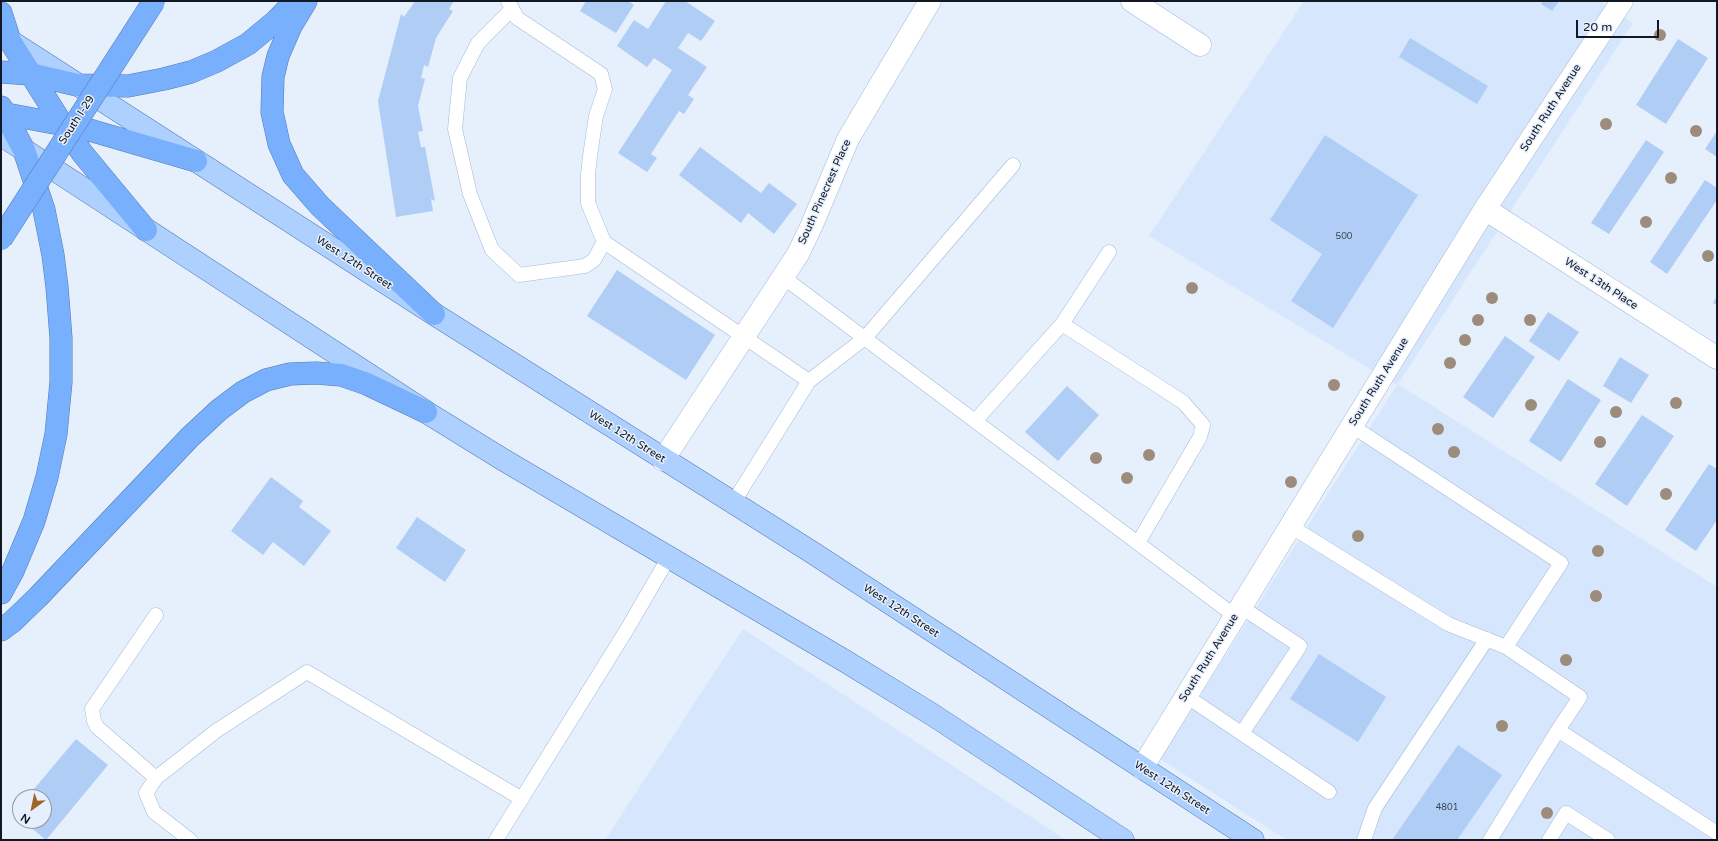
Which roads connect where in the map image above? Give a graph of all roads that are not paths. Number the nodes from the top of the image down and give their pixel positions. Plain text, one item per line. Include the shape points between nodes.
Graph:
1 (154, 1) edge
2 (295, 1) edge
3 (306, 1) edge
4 (930, 1) edge
5 (1132, 1) edge
6 (1622, 1) edge
7 (510, 5) edge
8 (1, 13) edge
9 (6, 39) edge
10 (1200, 45) dead end
11 (1, 72) edge
12 (30, 74) junction
13 (77, 85) junction
14 (2, 111) edge
15 (62, 124) junction
16 (1, 135) edge
17 (24, 150) junction
18 (196, 161) junction
19 (1013, 165) dead end
20 (1485, 209) junction
21 (146, 230) junction
22 (1, 239) edge
23 (604, 242) junction
24 (1109, 252) dead end
25 (783, 277) junction
26 (434, 314) junction
27 (1062, 324) junction
28 (744, 336) junction
29 (865, 338) junction
30 (1717, 358) edge
31 (809, 381) junction
32 (426, 412) junction
33 (975, 421) junction
34 (1352, 426) junction
35 (663, 460) junction
36 (733, 503) junction
37 (1290, 526) junction
38 (1138, 543) junction
39 (669, 557) junction
40 (1, 593) edge
41 (1238, 612) junction
42 (156, 615) dead end
43 (1, 630) edge
44 (1487, 639) junction
45 (1506, 647) junction
46 (1186, 696) junction
47 (1558, 730) junction
48 (1242, 734) junction
49 (1142, 768) junction
50 (156, 778) junction
51 (1329, 792) dead end
52 (522, 799) junction
53 (1717, 834) edge
54 (190, 840) edge
55 (496, 840) edge
56 (1123, 840) edge
57 (1253, 840) edge
58 (1364, 840) edge
59 (1490, 840) edge
60 (1549, 840) edge
61 (1608, 840) edge

1 - 22 highway, South I-29, bridge
2 - 13 highway via 248,44 191,72 128,86
3 - 26 highway via 280,50 273,78 272,112 279,144 293,174 320,206
4 - 25 street, South Pinecrest Place via 848,139 811,227
5 - 10 street
6 - 20 street, South Ruth Avenue
7 - 23 lane via 517,18 601,74 605,89 596,116 591,149 588,203
7 - 23 lane via 478,43 460,78 455,130 470,194 483,229 492,250 519,275 585,266 594,260
8 - 9 highway
9 - 12 highway
9 - 13 main road, West 12th Street
11 - 12 highway
12 - 13 highway
12 - 15 highway
13 - 18 main road, West 12th Street
14 - 15 highway
14 - 17 highway
15 - 18 highway
15 - 21 highway via 83,154
16 - 17 main road
17 - 21 main road
17 - 40 highway via 44,210 53,255 61,338 61,382 56,434 47,478 34,521
18 - 26 main road, West 12th Street
19 - 29 lane
20 - 30 street, West 13th Place
20 - 34 street, South Ruth Avenue
21 - 32 main road
23 - 28 lane
24 - 27 lane
25 - 28 street, South Pinecrest Place
25 - 29 lane
26 - 35 main road, West 12th Street
27 - 33 lane
27 - 38 lane via 1184,402 1203,425 1200,437
28 - 31 lane
28 - 35 street, South Pinecrest Place
29 - 31 lane
29 - 33 lane
31 - 36 lane
32 - 39 main road
32 - 43 highway via 367,384 341,375 290,374 266,380 243,392 219,410 190,437 38,597
33 - 38 lane
34 - 37 street, South Ruth Avenue
34 - 45 lane via 1561,562
35 - 36 main road, West 12th Street
36 - 49 main road, West 12th Street
37 - 41 street, South Ruth Avenue
37 - 44 lane via 1448,624
38 - 41 lane
39 - 52 lane
39 - 56 main road via 933,715
41 - 46 street, South Ruth Avenue
41 - 48 lane via 1300,646
42 - 50 lane via 92,709 97,728
44 - 45 lane
44 - 58 lane via 1375,808
45 - 47 lane via 1580,697
46 - 48 lane
46 - 49 street, South Ruth Avenue
47 - 53 lane
47 - 59 lane
48 - 51 lane
49 - 57 main road, West 12th Street
50 - 52 lane via 216,731 307,672
50 - 54 lane via 146,793 154,812
52 - 55 lane
60 - 61 lane via 1566,813

